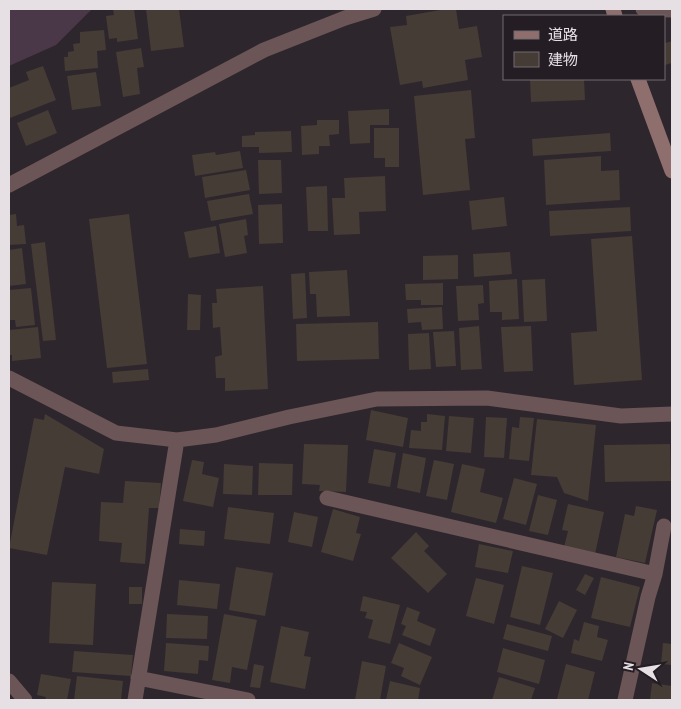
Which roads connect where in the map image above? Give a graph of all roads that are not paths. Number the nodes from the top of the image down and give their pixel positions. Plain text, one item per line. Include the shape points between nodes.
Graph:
1 (374, 9) edge
2 (642, 9) edge
3 (672, 10) edge
4 (638, 80) edge
5 (672, 170) edge
6 (9, 185) edge
7 (9, 378) edge
8 (672, 414) edge
9 (177, 440) junction
10 (327, 498) dead end
11 (664, 526) dead end
12 (655, 574) junction
13 (138, 678) junction
14 (9, 681) edge
15 (25, 700) edge
16 (135, 700) edge
17 (248, 700) edge
18 (624, 700) edge

1 - 6 street via 264,50
2 - 3 street
4 - 5 street
7 - 9 street via 116,433
8 - 9 street via 621,416 487,398 377,399 216,435
9 - 13 street
10 - 12 street
11 - 12 street
12 - 18 street
13 - 16 street
13 - 17 street
14 - 15 street

